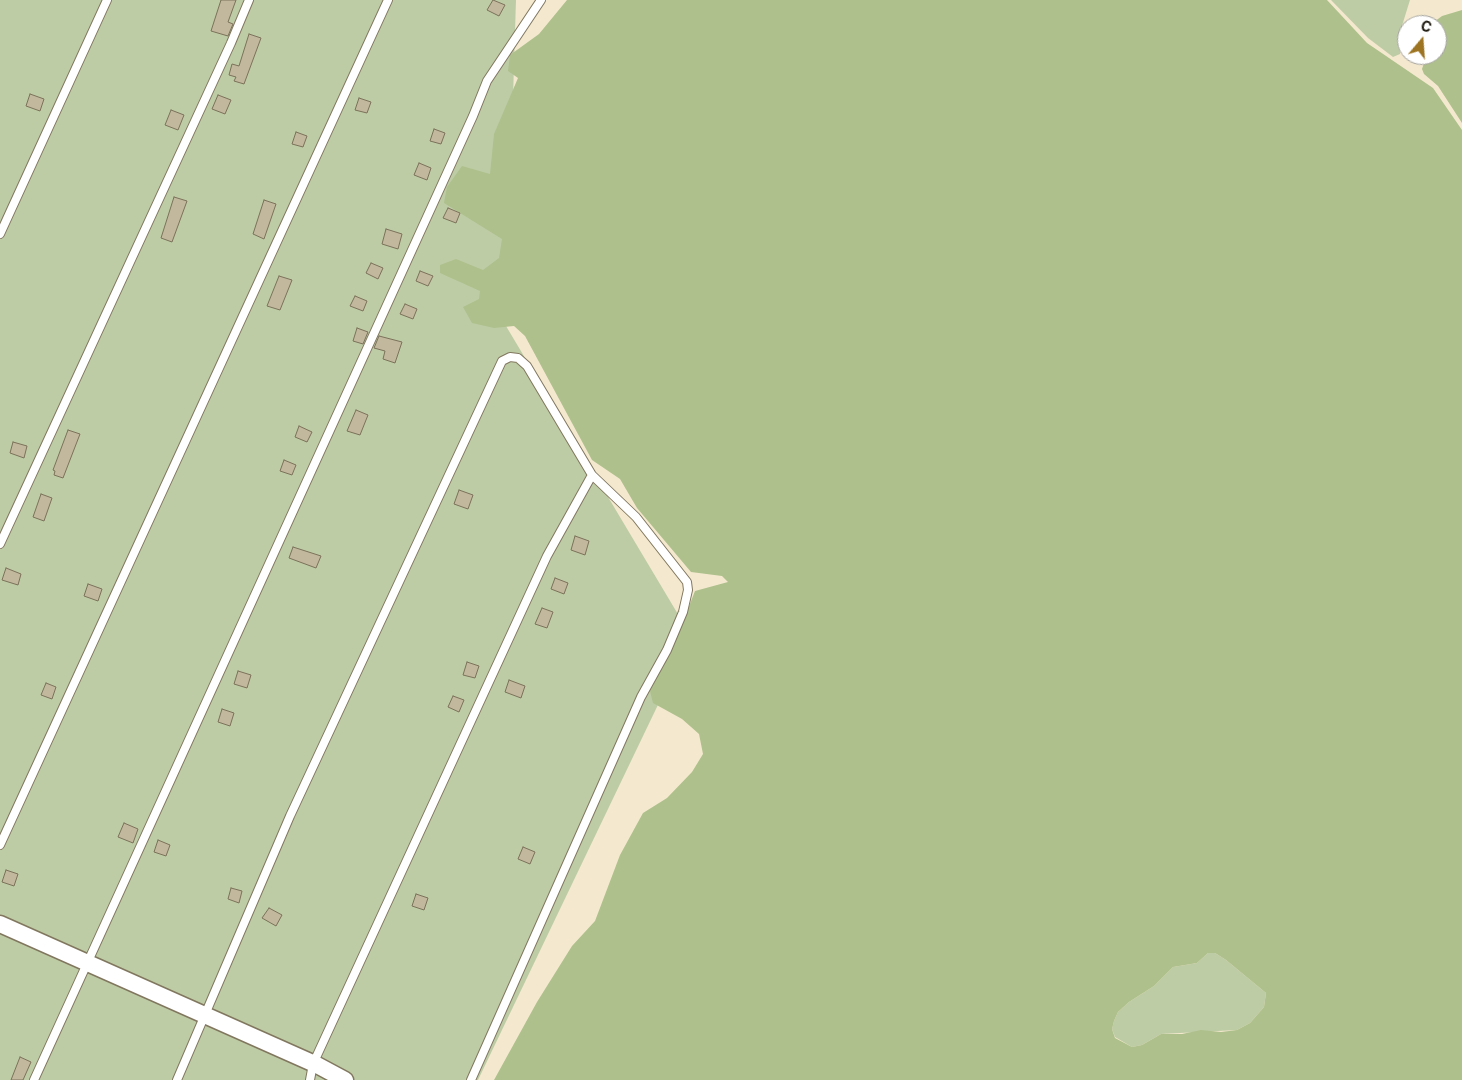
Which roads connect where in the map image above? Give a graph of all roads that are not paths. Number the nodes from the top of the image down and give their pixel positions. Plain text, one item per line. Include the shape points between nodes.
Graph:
1 (107, 0) edge
2 (248, 0) edge
3 (388, 0) edge
4 (541, 0) edge
5 (0, 234) edge
6 (592, 475) junction
7 (0, 544) edge
8 (0, 846) edge
9 (0, 924) edge
10 (88, 964) junction
11 (206, 1017) junction
12 (313, 1064) junction
13 (34, 1080) edge
14 (177, 1080) edge
15 (310, 1080) edge
16 (345, 1080) edge
17 (471, 1080) edge

1 - 5 lane
2 - 7 lane
3 - 8 lane
4 - 10 lane via 487,80
6 - 11 lane via 527,366 510,356 502,360 290,816
6 - 12 lane via 547,556
6 - 17 lane via 636,517 687,582 688,590 683,612 667,650 641,697
9 - 10 street
10 - 11 street
10 - 13 lane
11 - 12 street
11 - 14 lane
12 - 15 lane
12 - 16 street

